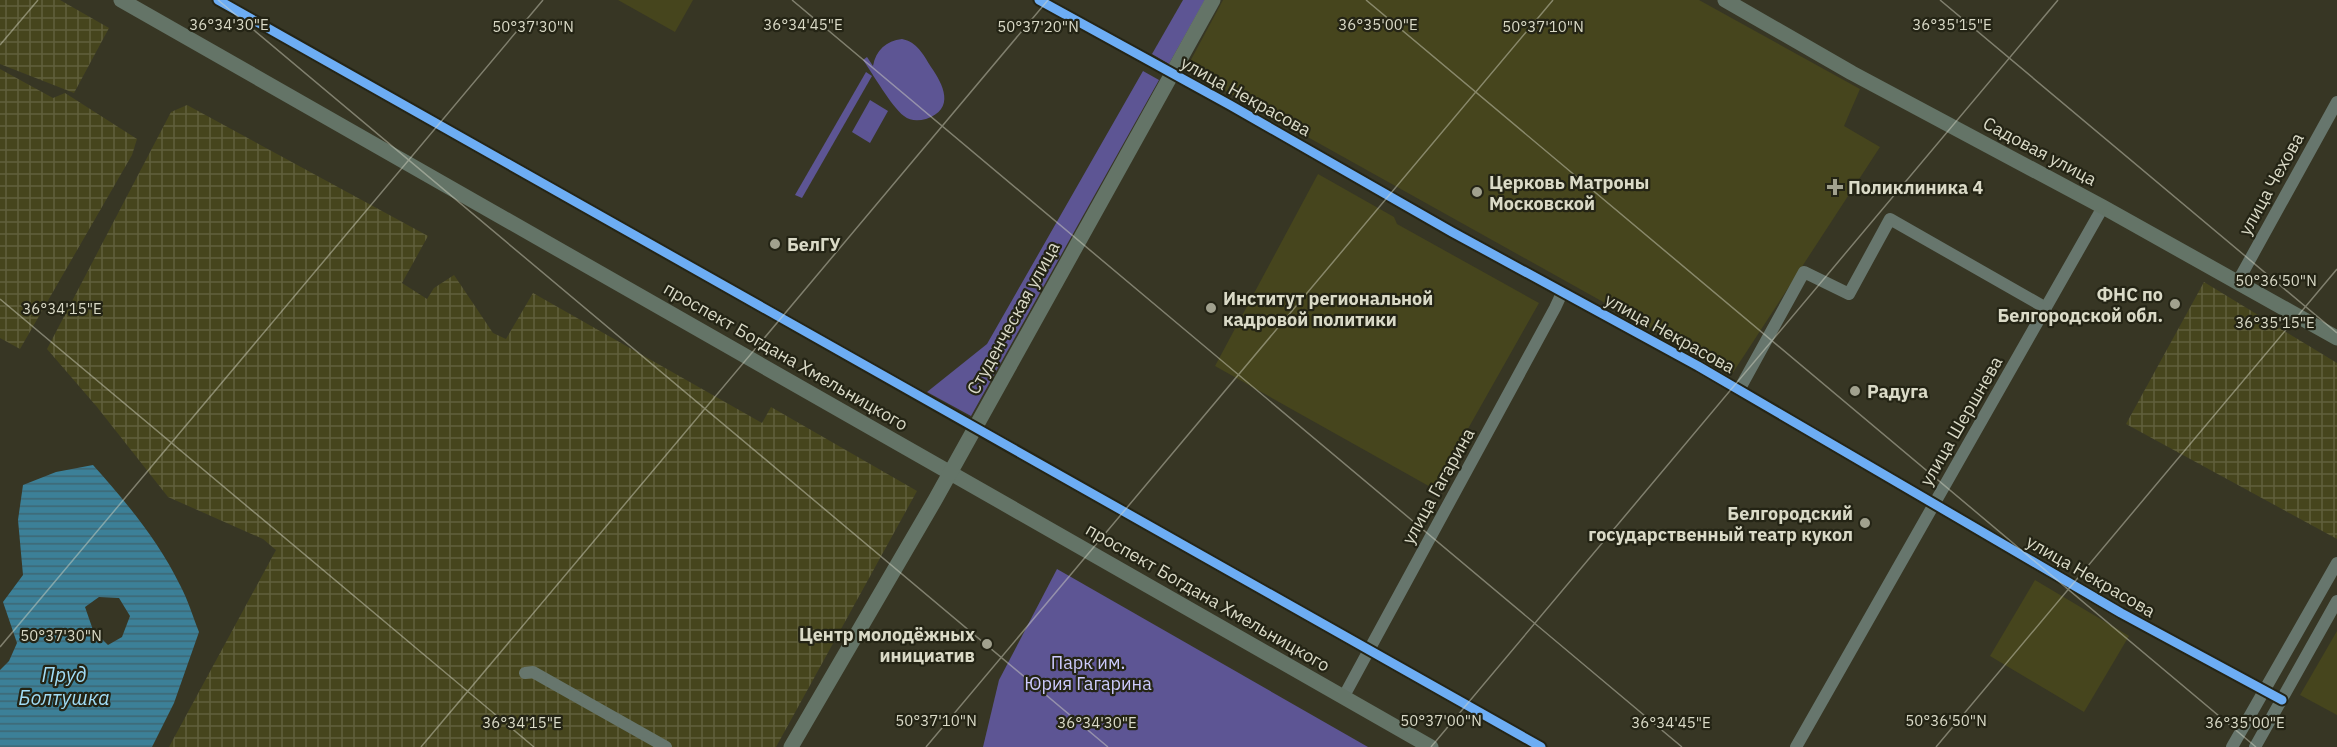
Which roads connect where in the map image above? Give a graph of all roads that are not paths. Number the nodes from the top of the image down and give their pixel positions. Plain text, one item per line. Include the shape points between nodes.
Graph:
1 (121, 0) edge
2 (218, 0) edge
3 (1039, 0) edge
4 (1213, 0) edge
5 (1730, 1) edge
6 (1172, 74) junction
7 (2337, 102) edge
8 (2103, 207) junction
9 (2237, 283) junction
10 (1562, 293) junction
11 (2046, 308) junction
12 (2337, 338) edge
13 (1739, 390) junction
14 (974, 427) junction
15 (950, 472) junction
16 (1934, 504) junction
17 (2337, 563) edge
18 (2337, 601) edge
19 (1369, 650) junction
20 (525, 673) dead end
21 (2264, 691) junction
22 (1344, 696) junction
23 (2282, 700) junction
24 (666, 747) edge
25 (791, 747) edge
26 (1431, 747) edge
27 (1541, 747) edge
28 (1796, 747) edge
29 (2232, 747) edge
30 (2255, 747) edge

1 - 15 main road, проспект Богдана Хмельницкого
2 - 14 street
3 - 6 street, улица Некрасова
4 - 6 main road, Студенческая улица
5 - 8 main road, Садовая улица via 1852,73
6 - 10 street, улица Некрасова
6 - 14 main road, Студенческая улица
7 - 9 street, улица Чехова
8 - 9 main road, Садовая улица
8 - 11 street, улица Шершнева
9 - 12 main road, Садовая улица
10 - 13 street, улица Некрасова
10 - 19 street, улица Гагарина
11 - 13 street via 1890,219 1849,294 1804,272
11 - 16 street, улица Шершнева
13 - 16 street, улица Некрасова
14 - 15 main road, Студенческая улица
14 - 19 street
15 - 22 main road, проспект Богдана Хмельницкого
15 - 25 main road, Студенческая улица
16 - 21 street, улица Некрасова
16 - 28 street, улица Шершнева
17 - 21 street
18 - 23 street
19 - 22 street, улица Гагарина
19 - 27 street
20 - 24 street via 533,672
21 - 23 street, улица Некрасова
21 - 29 street
22 - 26 main road, проспект Богдана Хмельницкого
23 - 30 street

